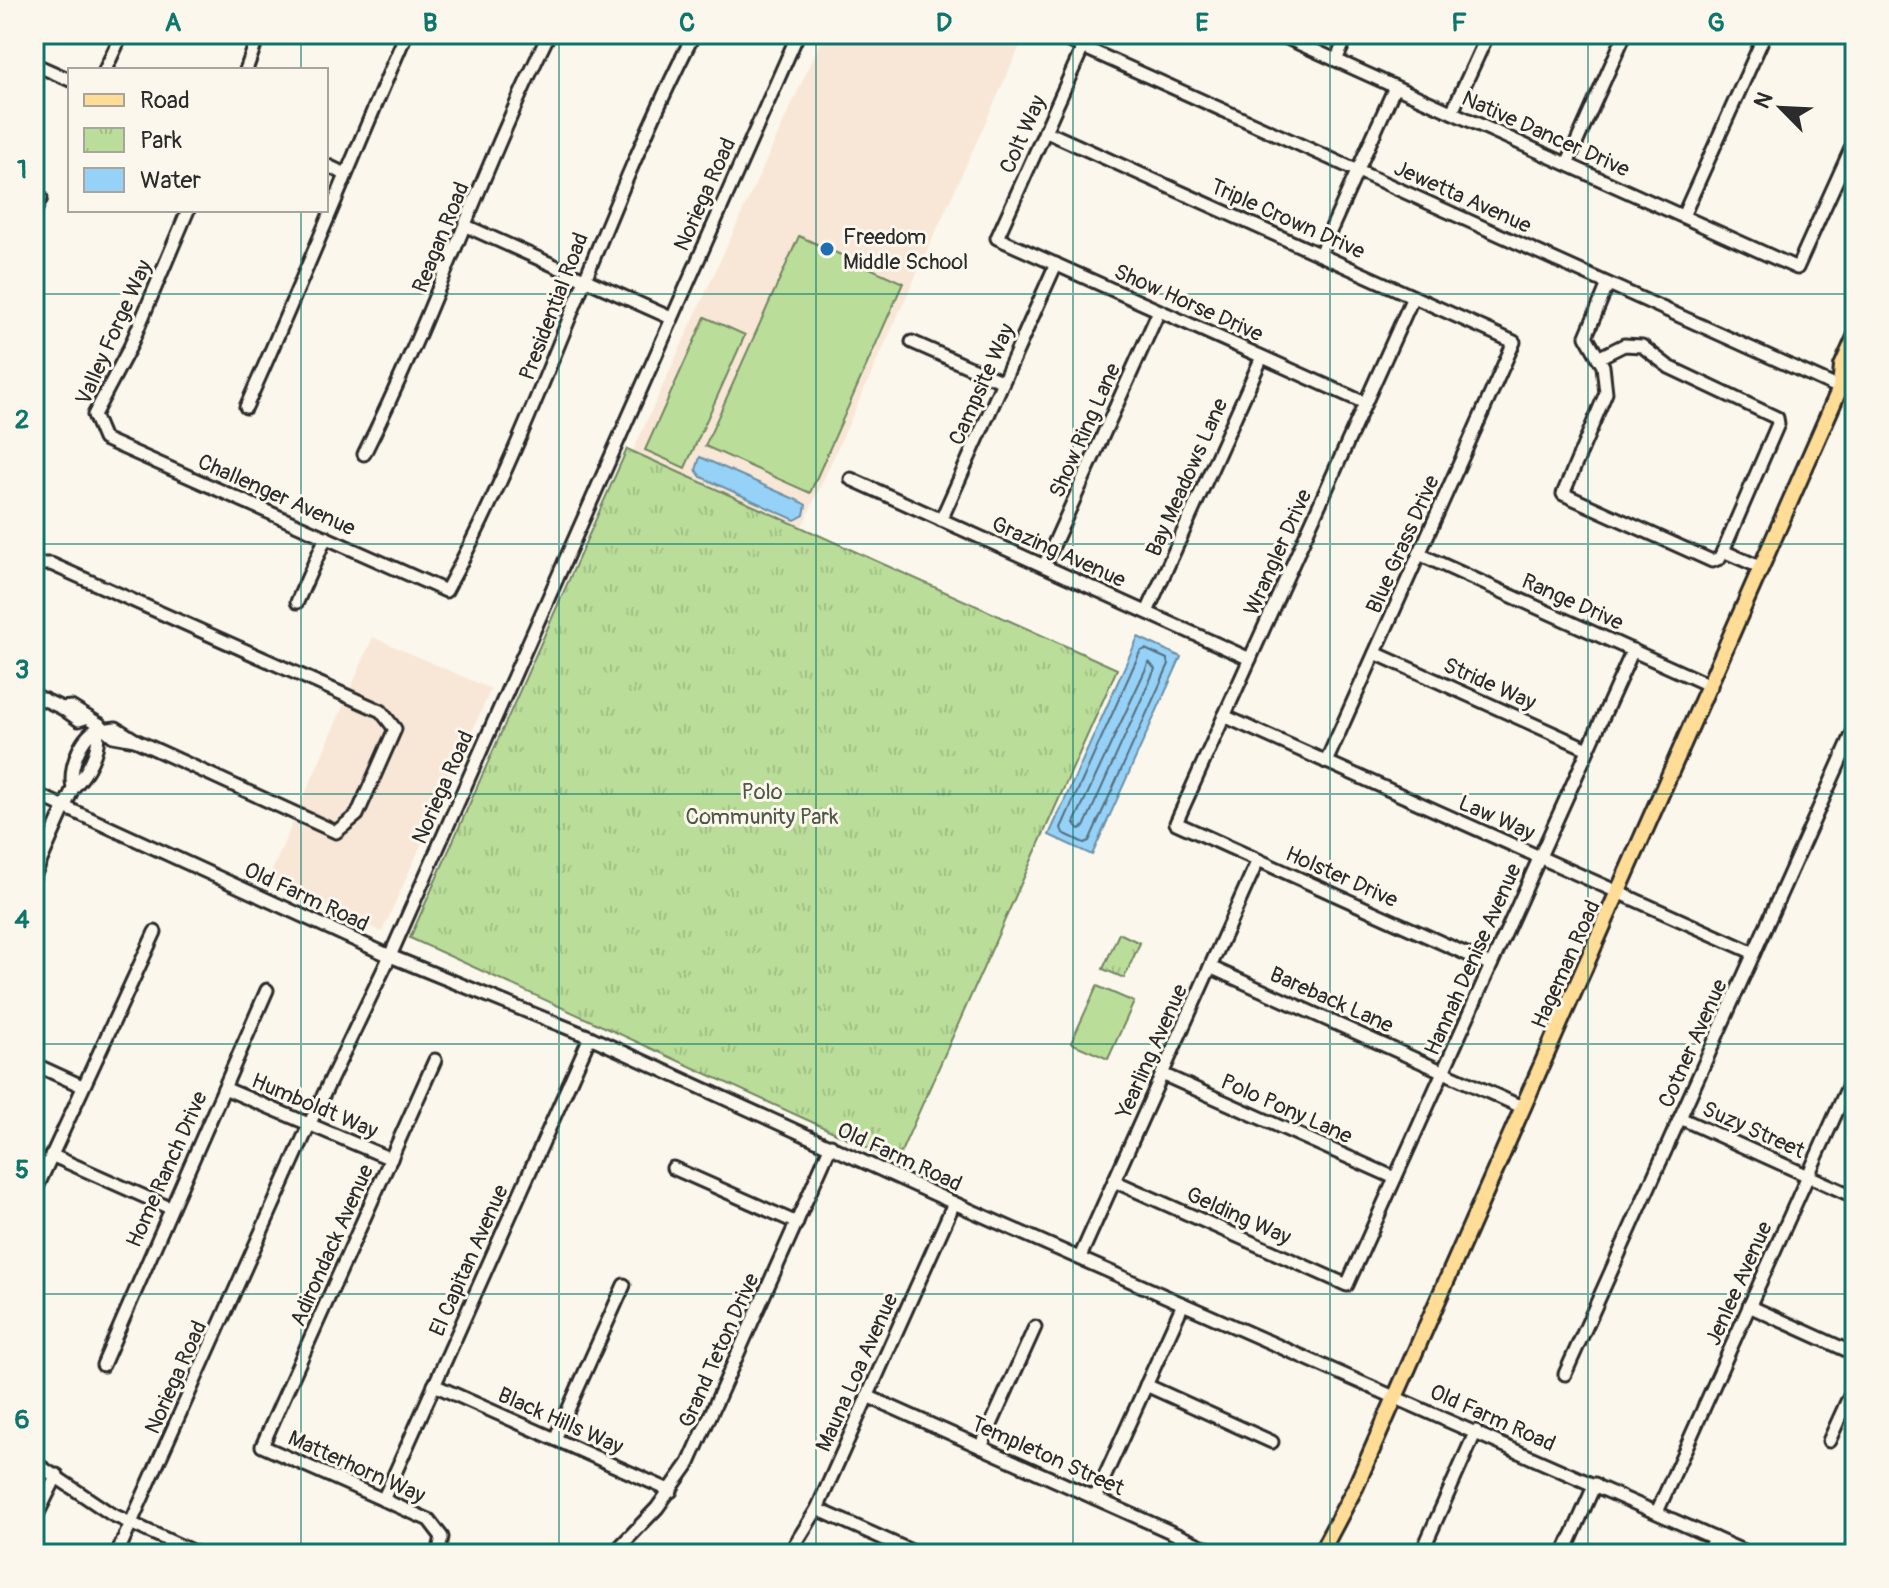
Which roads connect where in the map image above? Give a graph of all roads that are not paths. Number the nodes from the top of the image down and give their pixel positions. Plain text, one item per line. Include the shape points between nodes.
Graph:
1 (122, 34) edge
2 (259, 34) edge
3 (406, 34) edge
4 (549, 34) edge
5 (694, 34) edge
6 (798, 34) edge
7 (1054, 34) edge
8 (1278, 34) edge
9 (1348, 34) edge
10 (1488, 34) edge
11 (1625, 34) edge
12 (1765, 34) edge
13 (1083, 47) junction
14 (1336, 60) junction
15 (34, 64) edge
16 (106, 68) edge
17 (247, 68) edge
18 (68, 79) edge
19 (1395, 87) junction
20 (1452, 112) junction
21 (1045, 131) junction
22 (1855, 140) edge
23 (1567, 164) junction
24 (328, 166) edge
25 (1357, 171) junction
26 (345, 174) junction
27 (41, 198) dead end
28 (187, 212) edge
29 (34, 213) edge
30 (1683, 216) junction
31 (466, 226) junction
32 (997, 238) joint
33 (1320, 254) junction
34 (1056, 264) junction
35 (585, 280) junction
36 (1608, 284) junction
37 (1413, 297) junction
38 (1159, 311) junction
39 (671, 318) junction
40 (1855, 337) edge
41 (912, 342) dead end
42 (1514, 342) joint
43 (1262, 357) junction
44 (1598, 358) junction
45 (1855, 371) edge
46 (1003, 382) junction
47 (1840, 388) junction
48 (1855, 395) edge
49 (1365, 403) junction
50 (246, 407) dead end
51 (99, 427) joint
52 (364, 454) dead end
53 (851, 479) dead end
54 (941, 520) junction
55 (326, 537) junction
56 (1723, 551) junction
57 (1419, 554) junction
58 (34, 564) edge
59 (1044, 566) junction
60 (1762, 568) junction
61 (446, 591) joint
62 (297, 602) dead end
63 (1147, 612) junction
64 (1633, 650) junction
65 (1375, 653) junction
66 (1250, 659) junction
67 (1711, 686) junction
68 (34, 695) edge
69 (1224, 716) junction
70 (102, 727) junction
71 (1855, 728) edge
72 (1588, 749) junction
73 (1326, 762) junction
74 (34, 793) edge
75 (65, 807) junction
76 (1176, 823) joint
77 (1539, 858) junction
78 (1258, 860) junction
79 (34, 876) edge
80 (1621, 893) junction
81 (155, 932) dead end
82 (1754, 953) junction
83 (390, 956) junction
84 (1491, 965) junction
85 (1210, 967) junction
86 (267, 990) dead end
87 (590, 1037) junction
88 (435, 1060) dead end
89 (34, 1064) edge
90 (1855, 1071) edge
91 (1443, 1072) junction
92 (1162, 1074) junction
93 (82, 1086) junction
94 (224, 1088) junction
95 (1524, 1108) junction
96 (1680, 1118) junction
97 (310, 1123) junction
98 (831, 1145) junction
99 (51, 1155) junction
100 (391, 1159) junction
101 (673, 1168) dead end
102 (1808, 1176) junction
103 (1395, 1178) junction
104 (1114, 1181) junction
105 (34, 1194) edge
106 (1855, 1197) edge
107 (954, 1203) junction
108 (170, 1208) junction
109 (797, 1223) junction
110 (1080, 1257) junction
111 (624, 1285) dead end
112 (1347, 1285) joint
113 (1183, 1304) junction
114 (1749, 1306) junction
115 (1035, 1327) dead end
116 (1855, 1354) edge
117 (103, 1365) dead end
118 (1565, 1374) dead end
119 (1855, 1384) edge
120 (434, 1385) junction
121 (1146, 1385) junction
122 (867, 1396) junction
123 (1395, 1397) junction
124 (1476, 1431) junction
125 (555, 1439) junction
126 (1829, 1441) dead end
127 (1272, 1442) dead end
128 (262, 1446) joint
129 (981, 1447) junction
130 (34, 1462) edge
131 (57, 1475) junction
132 (1595, 1484) junction
133 (671, 1491) junction
134 (1095, 1498) junction
135 (383, 1500) junction
136 (817, 1509) junction
137 (1657, 1512) junction
138 (34, 1521) edge
139 (131, 1524) junction
140 (1714, 1538) junction
141 (1211, 1550) dead end
142 (117, 1554) edge
143 (198, 1554) edge
144 (438, 1554) edge
145 (613, 1554) edge
146 (789, 1554) edge
147 (918, 1554) edge
148 (1320, 1554) edge
149 (1421, 1554) edge
150 (1564, 1554) edge
151 (1707, 1554) edge
152 (1750, 1554) edge

1 - 16 street
2 - 17 street
3 - 26 street
4 - 31 street, Reagan Road
5 - 35 street, Presidential Road via 626,176
6 - 39 street, Noriega Road
7 - 13 street, Jewetta Avenue
8 - 14 street, Native Dancer Drive
9 - 14 street
10 - 20 street
11 - 23 street
12 - 30 street
13 - 21 street, Colt Way
13 - 25 street, Jewetta Avenue
14 - 19 street, Native Dancer Drive
15 - 18 street
19 - 20 street, Native Dancer Drive
19 - 25 street
20 - 23 street, Native Dancer Drive
21 - 32 street, Colt Way
21 - 33 street, Triple Crown Drive
22 - 30 street, Native Dancer Drive via 1797,268
23 - 30 street, Native Dancer Drive
24 - 26 street
25 - 33 street
25 - 36 street, Jewetta Avenue
26 - 50 street via 304,281
27 - 29 street
28 - 51 street, Valley Forge Way via 130,347 94,415
31 - 35 street
31 - 52 street, Reagan Road via 411,359
32 - 34 street, Show Horse Drive
33 - 37 street, Triple Crown Drive
34 - 38 street, Show Horse Drive
34 - 46 street, Campsite Way
35 - 39 street
35 - 61 street, Presidential Road via 518,447
36 - 44 street via 1586,336
36 - 47 street, Jewetta Avenue
37 - 42 street, Triple Crown Drive
37 - 49 street, Wrangler Drive
38 - 43 street, Show Horse Drive
38 - 59 street, Show Ring Lane
39 - 83 street, Noriega Road
40 - 47 main road, Hageman Road via 1842,366
41 - 46 street
42 - 57 street, Blue Grass Drive
43 - 49 street, Show Horse Drive
43 - 63 street, Bay Meadows Lane
44 - 56 street via 1606,378 1604,405 1563,494 1712,561
44 - 56 street via 1624,345 1642,346 1669,367 1777,418
45 - 47 main road, Hageman Road
46 - 54 street, Campsite Way
47 - 48 street, Jewetta Avenue
47 - 60 main road, Hageman Road
49 - 66 street, Wrangler Drive
51 - 55 street, Challenger Avenue via 104,439
53 - 54 street, Grazing Avenue
54 - 59 street, Grazing Avenue
55 - 61 street, Challenger Avenue
55 - 62 street
56 - 60 street
57 - 64 street, Range Drive
57 - 65 street, Blue Grass Drive
58 - 70 street via 51,564 381,711 395,729 357,815 336,832
59 - 63 street, Grazing Avenue
60 - 67 main road, Hageman Road
63 - 66 street, Grazing Avenue
64 - 67 street, Range Drive
64 - 72 street, Hannah Denise Avenue
65 - 72 street, Stride Way
65 - 73 street, Blue Grass Drive
66 - 69 street, Wrangler Drive
67 - 80 main road, Hageman Road
68 - 70 street via 71,707
69 - 73 street, Law Way
69 - 76 street, Wrangler Drive
70 - 75 street
71 - 82 street, Cotner Avenue
72 - 77 street, Hannah Denise Avenue
73 - 77 street, Law Way
74 - 75 street, Old Farm Road
75 - 79 street
75 - 83 street, Old Farm Road
76 - 78 street, Holster Drive
77 - 80 street, Law Way
77 - 84 street, Hannah Denise Avenue
78 - 84 street, Holster Drive
78 - 85 street, Yearling Avenue
80 - 82 street, Law Way
80 - 95 main road, Hageman Road
81 - 93 street
82 - 96 street, Cotner Avenue
83 - 87 street, Old Farm Road
83 - 97 street, Noriega Road
84 - 91 street, Hannah Denise Avenue
85 - 91 street, Bareback Lane
85 - 92 street, Yearling Avenue
86 - 94 street, Home Ranch Drive
87 - 98 street, Old Farm Road
87 - 120 street, El Capitan Avenue
88 - 100 street, Adirondack Avenue
89 - 93 street
90 - 102 street, Jenlee Avenue
91 - 95 street, Bareback Lane
91 - 103 street, Hannah Denise Avenue
92 - 103 street, Polo Pony Lane
92 - 104 street, Yearling Avenue
93 - 99 street
94 - 97 street, Humboldt Way
94 - 108 street, Home Ranch Drive
95 - 123 main road, Hageman Road
96 - 102 street, Suzy Street
96 - 118 street, Cotner Avenue
97 - 100 street, Humboldt Way
97 - 139 street, Noriega Road
98 - 107 street, Old Farm Road
98 - 109 street, Grand Teton Drive
99 - 105 street
99 - 108 street
100 - 128 street, Adirondack Avenue
101 - 109 street
102 - 106 street, Suzy Street
102 - 114 street, Jenlee Avenue
103 - 112 street, Hannah Denise Avenue
104 - 110 street, Yearling Avenue
104 - 112 street, Gelding Way
107 - 110 street, Old Farm Road
107 - 122 street, Mauna Loa Avenue
108 - 117 street, Home Ranch Drive
109 - 133 street, Grand Teton Drive via 689,1463
110 - 113 street, Old Farm Road
111 - 125 street
113 - 121 street
113 - 123 street, Old Farm Road
114 - 116 street
114 - 137 street, Jenlee Avenue
115 - 129 street
119 - 126 street
120 - 125 street, Black Hills Way
120 - 135 street, El Capitan Avenue
121 - 127 street
121 - 134 street
122 - 129 street, Templeton Street
122 - 136 street, Mauna Loa Avenue
123 - 124 street, Old Farm Road
123 - 148 main road, Hageman Road
124 - 132 street, Old Farm Road
124 - 149 street
125 - 133 street, Black Hills Way
128 - 135 street, Matterhorn Way
129 - 134 street, Templeton Street
130 - 131 street
131 - 138 street
131 - 139 street
132 - 137 street, Old Farm Road
132 - 150 street
133 - 145 street, Grand Teton Drive
134 - 141 street, Templeton Street
135 - 144 street, Matterhorn Way via 435,1524 442,1537
136 - 146 street, Mauna Loa Avenue
136 - 147 street
137 - 140 street, Old Farm Road
139 - 142 street, Noriega Road
139 - 143 street
140 - 151 street
140 - 152 street, Old Farm Road

